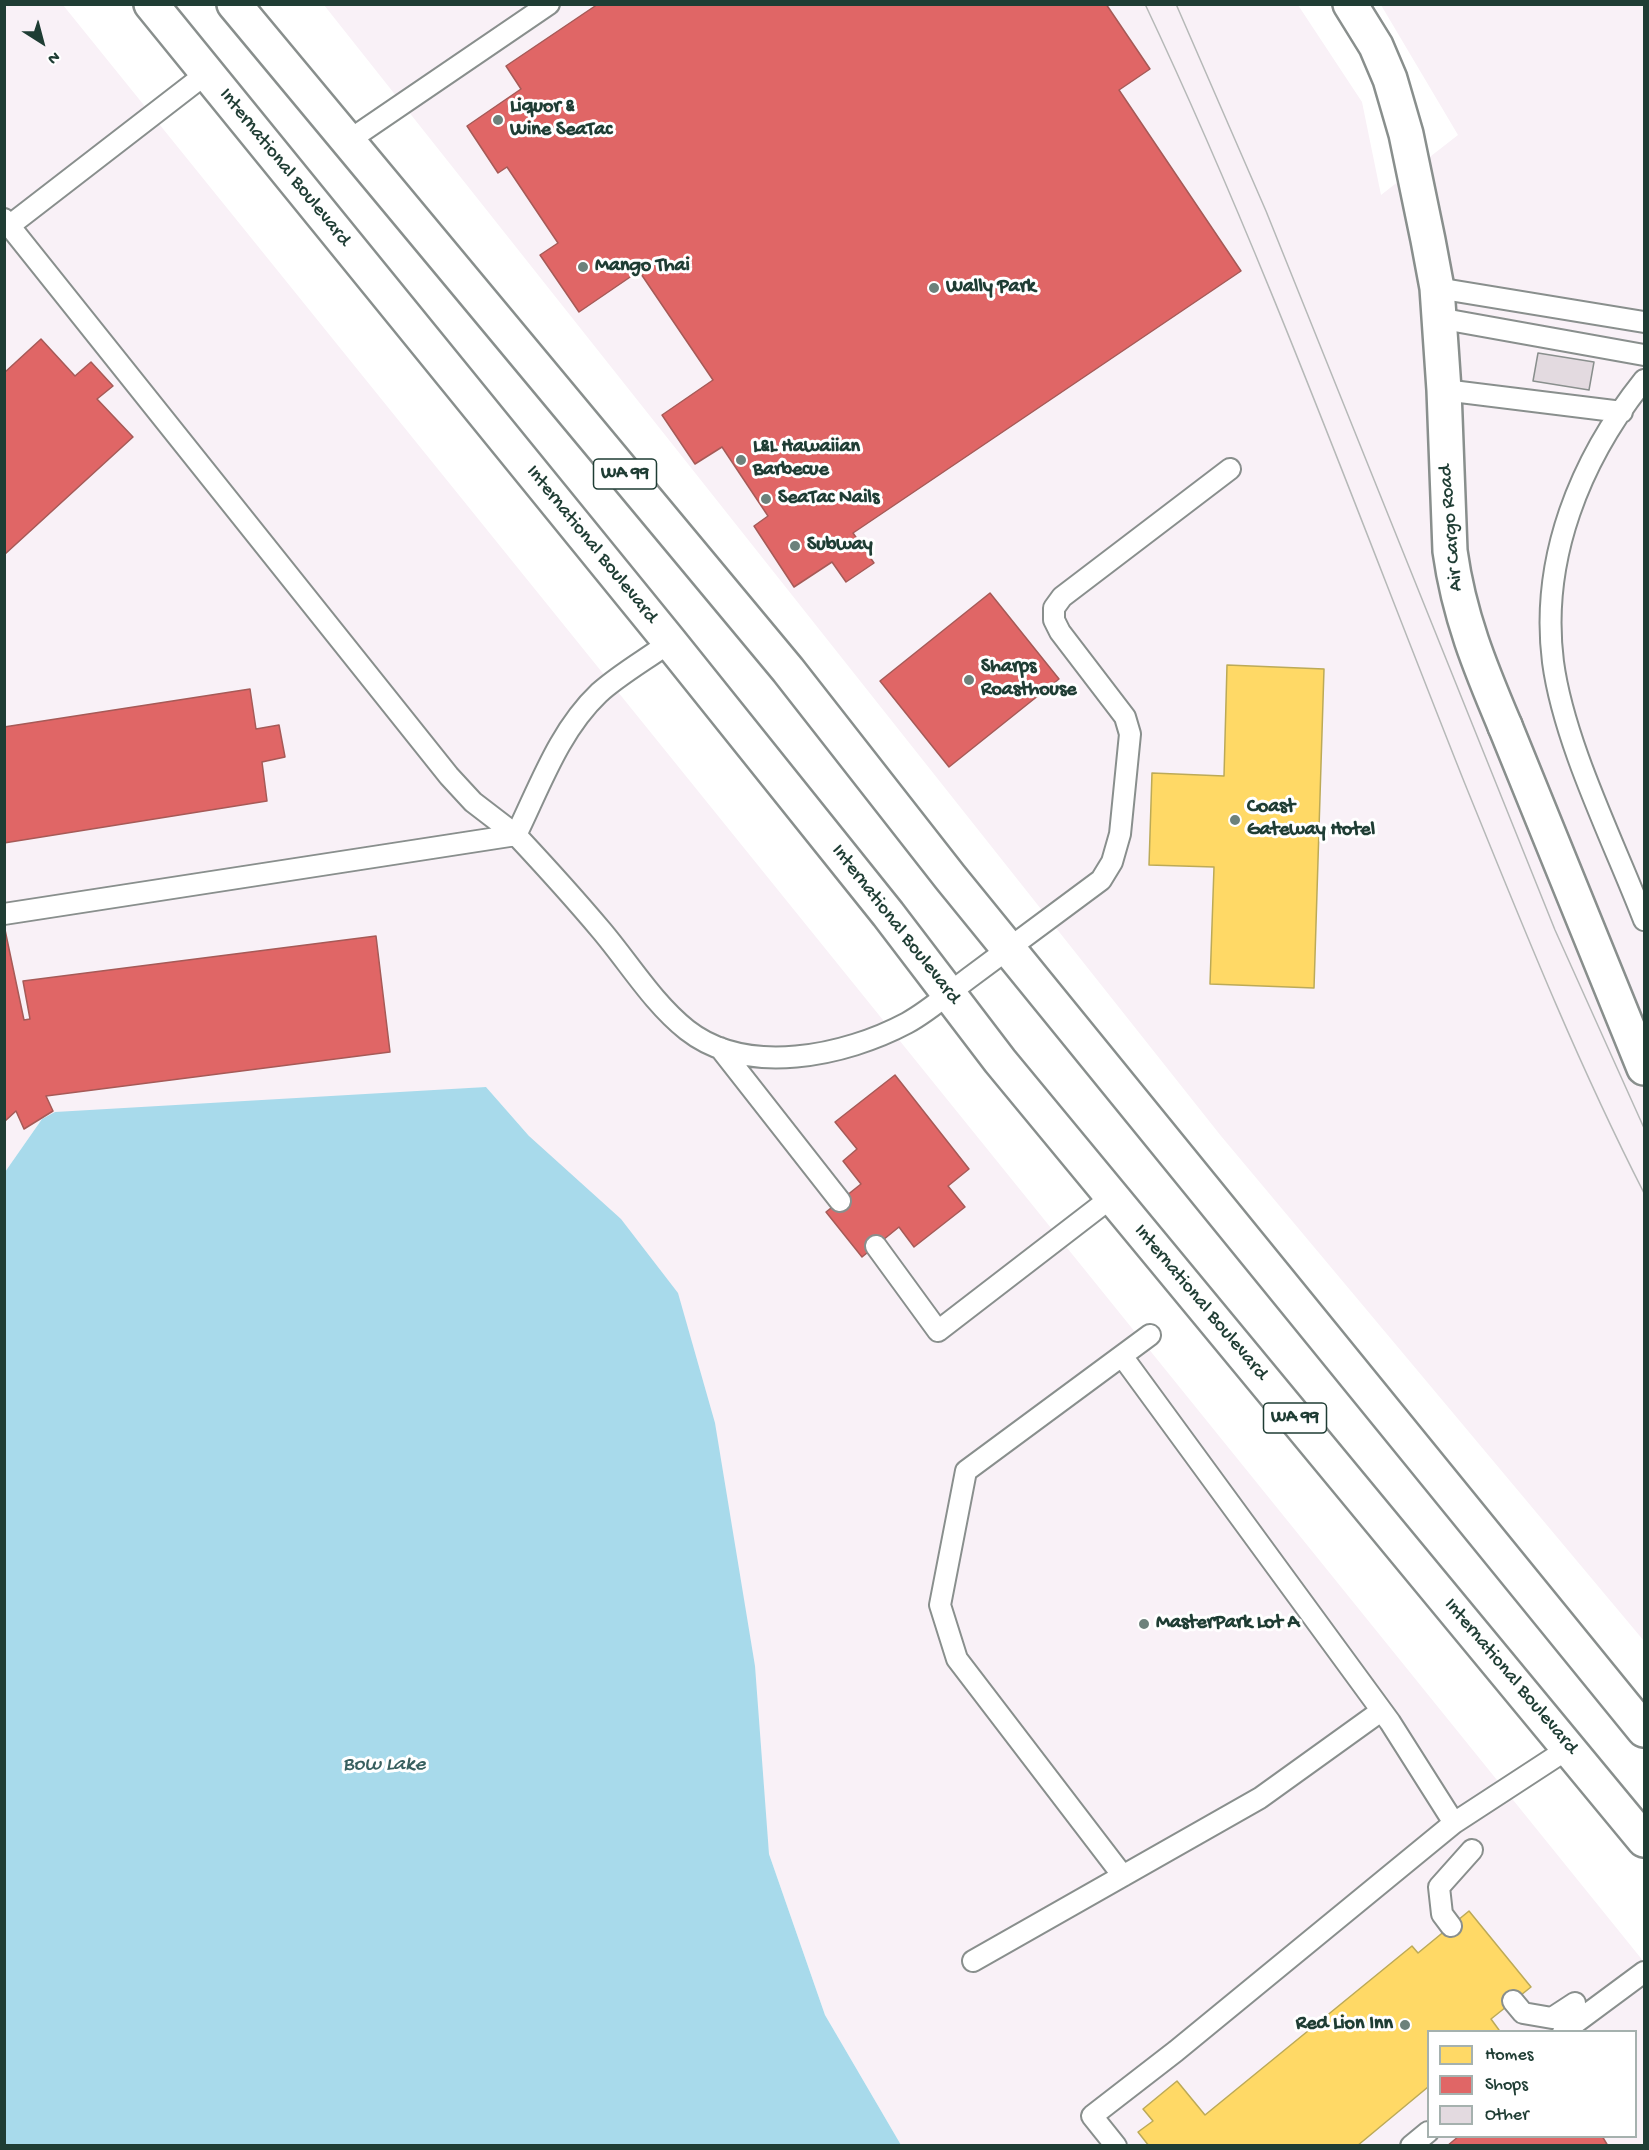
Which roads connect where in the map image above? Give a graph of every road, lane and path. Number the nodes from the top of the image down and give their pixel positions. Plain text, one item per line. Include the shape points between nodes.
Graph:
1 (151, 4) edge
2 (234, 4) edge
3 (549, 4) edge
4 (1350, 4) edge
5 (207, 73) junction
6 (348, 141) junction
7 (7, 223) edge
8 (1437, 303) junction
9 (1644, 322) edge
10 (1644, 355) edge
11 (1644, 380) edge
12 (1444, 390) junction
13 (1622, 412) junction
14 (1230, 469) dead end
15 (670, 642) junction
16 (516, 835) junction
17 (4, 914) edge
18 (1644, 920) edge
19 (1009, 948) junction
20 (949, 993) junction
21 (720, 1048) junction
22 (1644, 1068) edge
23 (1112, 1197) junction
24 (840, 1201) dead end
25 (876, 1246) dead end
26 (1150, 1335) dead end
27 (1122, 1356) junction
28 (1381, 1711) junction
29 (1644, 1730) edge
30 (1569, 1748) junction
31 (1454, 1823) junction
32 (1644, 1840) edge
33 (1472, 1850) dead end
34 (1123, 1876) junction
35 (1451, 1926) dead end
36 (974, 1961) dead end
37 (1644, 1972) edge
38 (1513, 2001) dead end
39 (1575, 2003) dead end
40 (1564, 2030) edge
41 (1427, 2133) edge
42 (1116, 2145) edge
43 (1411, 2145) edge

1 - 5 main road, International Boulevard / WA 99
2 - 6 main road, WA 99
3 - 6 lane
4 - 8 main road, Air Cargo Road via 1376,46 1390,80 1414,173
5 - 7 lane
5 - 15 main road, International Boulevard / WA 99
6 - 19 main road, WA 99 via 788,670
7 - 16 lane via 450,776 473,802
8 - 9 lane
8 - 10 lane
8 - 12 main road, Air Cargo Road
11 - 13 lane
12 - 13 lane
12 - 22 main road, Air Cargo Road via 1450,551 1455,591 1470,643
13 - 18 lane via 1588,466 1572,504 1551,588 1551,628 1553,664 1563,708
14 - 19 lane via 1062,597 1054,608 1060,632 1125,717 1130,734 1120,834 1112,862 1101,880
15 - 16 lane via 600,692 561,741
15 - 20 main road, International Boulevard / WA 99
16 - 17 lane
16 - 21 lane via 657,1000 686,1029
19 - 20 lane
19 - 29 main road, WA 99
20 - 21 lane via 906,1024 837,1049 778,1056
20 - 23 main road, International Boulevard / WA 99
21 - 24 lane
23 - 25 lane via 938,1330
23 - 30 main road, International Boulevard / WA 99
26 - 27 lane
27 - 28 lane
27 - 34 lane via 966,1471 940,1605 957,1659
28 - 31 lane
28 - 34 lane via 1260,1798
30 - 31 lane
30 - 32 main road, International Boulevard / WA 99
31 - 42 lane via 1092,2116
33 - 35 lane via 1439,1887 1442,1914
34 - 36 lane
37 - 40 lane
38 - 39 lane via 1524,2013 1552,2018
41 - 43 lane

